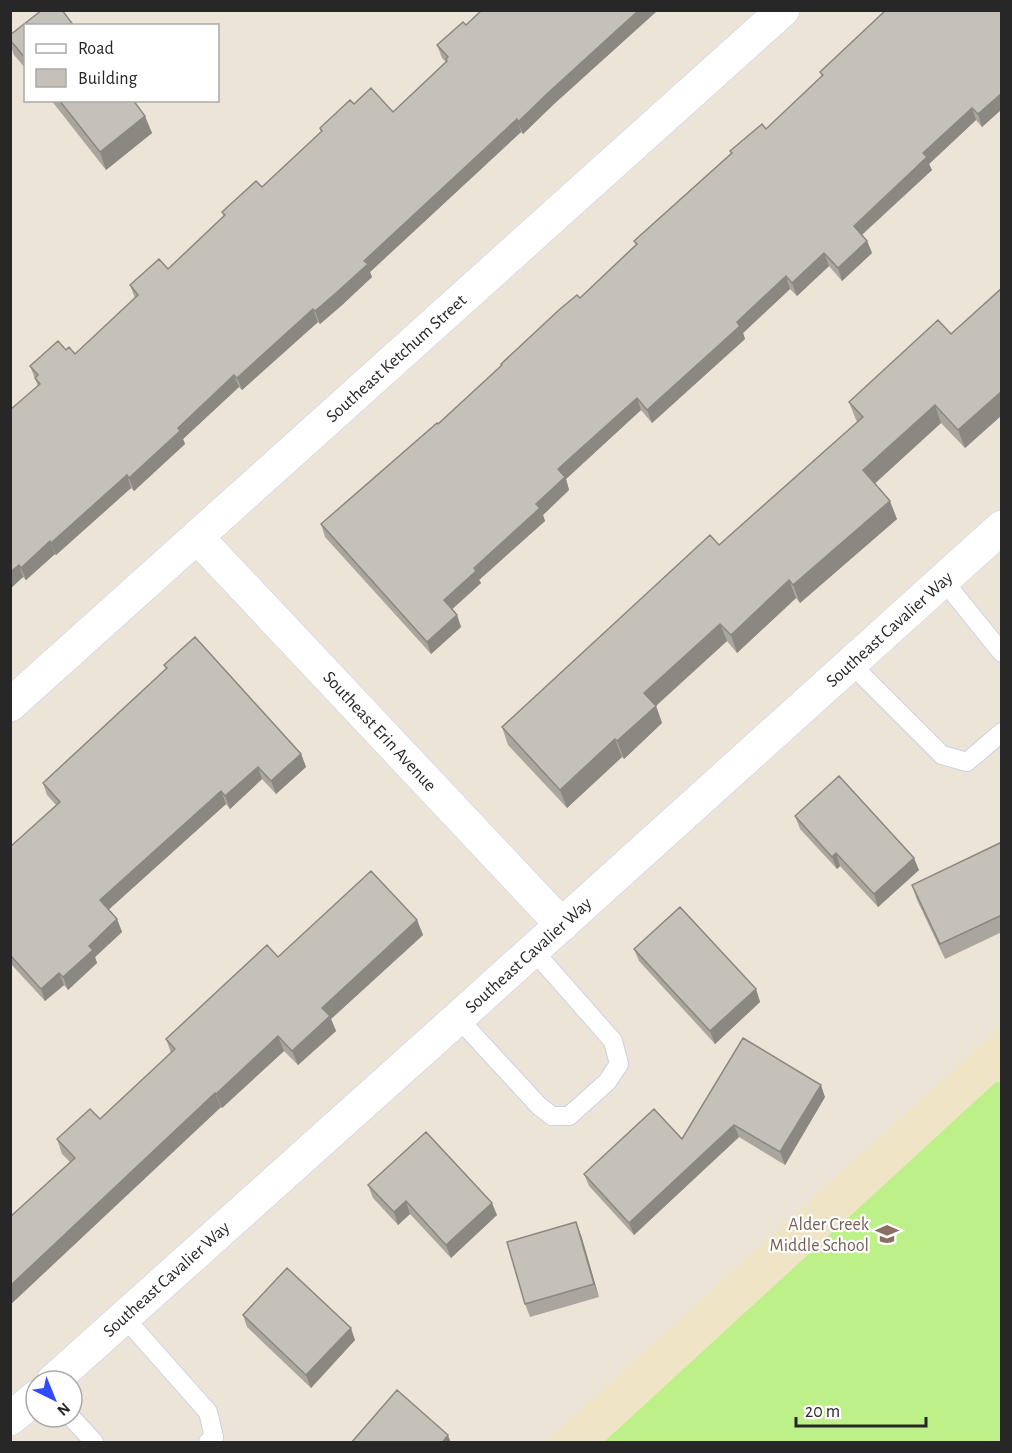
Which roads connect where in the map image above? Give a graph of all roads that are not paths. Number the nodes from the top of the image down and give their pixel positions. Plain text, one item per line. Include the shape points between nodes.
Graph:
1 (783, 10) edge
2 (1002, 527) edge
3 (197, 537) junction
4 (943, 580) junction
5 (1002, 653) edge
6 (851, 664) junction
7 (10, 705) edge
8 (1002, 732) edge
9 (562, 925) junction
10 (533, 950) junction
11 (458, 1018) junction
12 (124, 1317) junction
13 (66, 1369) edge
14 (24, 1407) edge
15 (10, 1419) edge
16 (82, 1429) edge
17 (94, 1443) edge
18 (208, 1443) edge

1 - 3 street, Southeast Ketchum Street
2 - 4 street, Southeast Cavalier Way
3 - 7 street, Southeast Ketchum Street
3 - 9 street, Southeast Erin Avenue
4 - 5 lane
4 - 6 street, Southeast Cavalier Way
6 - 8 lane via 942,754 967,762
6 - 9 street, Southeast Cavalier Way
9 - 10 street, Southeast Cavalier Way
10 - 11 street, Southeast Cavalier Way
10 - 11 lane via 613,1041 619,1064 607,1082 569,1116 552,1116
11 - 12 street, Southeast Cavalier Way
12 - 13 street, Southeast Cavalier Way
12 - 18 lane via 208,1412 214,1437
14 - 15 street
16 - 17 lane

